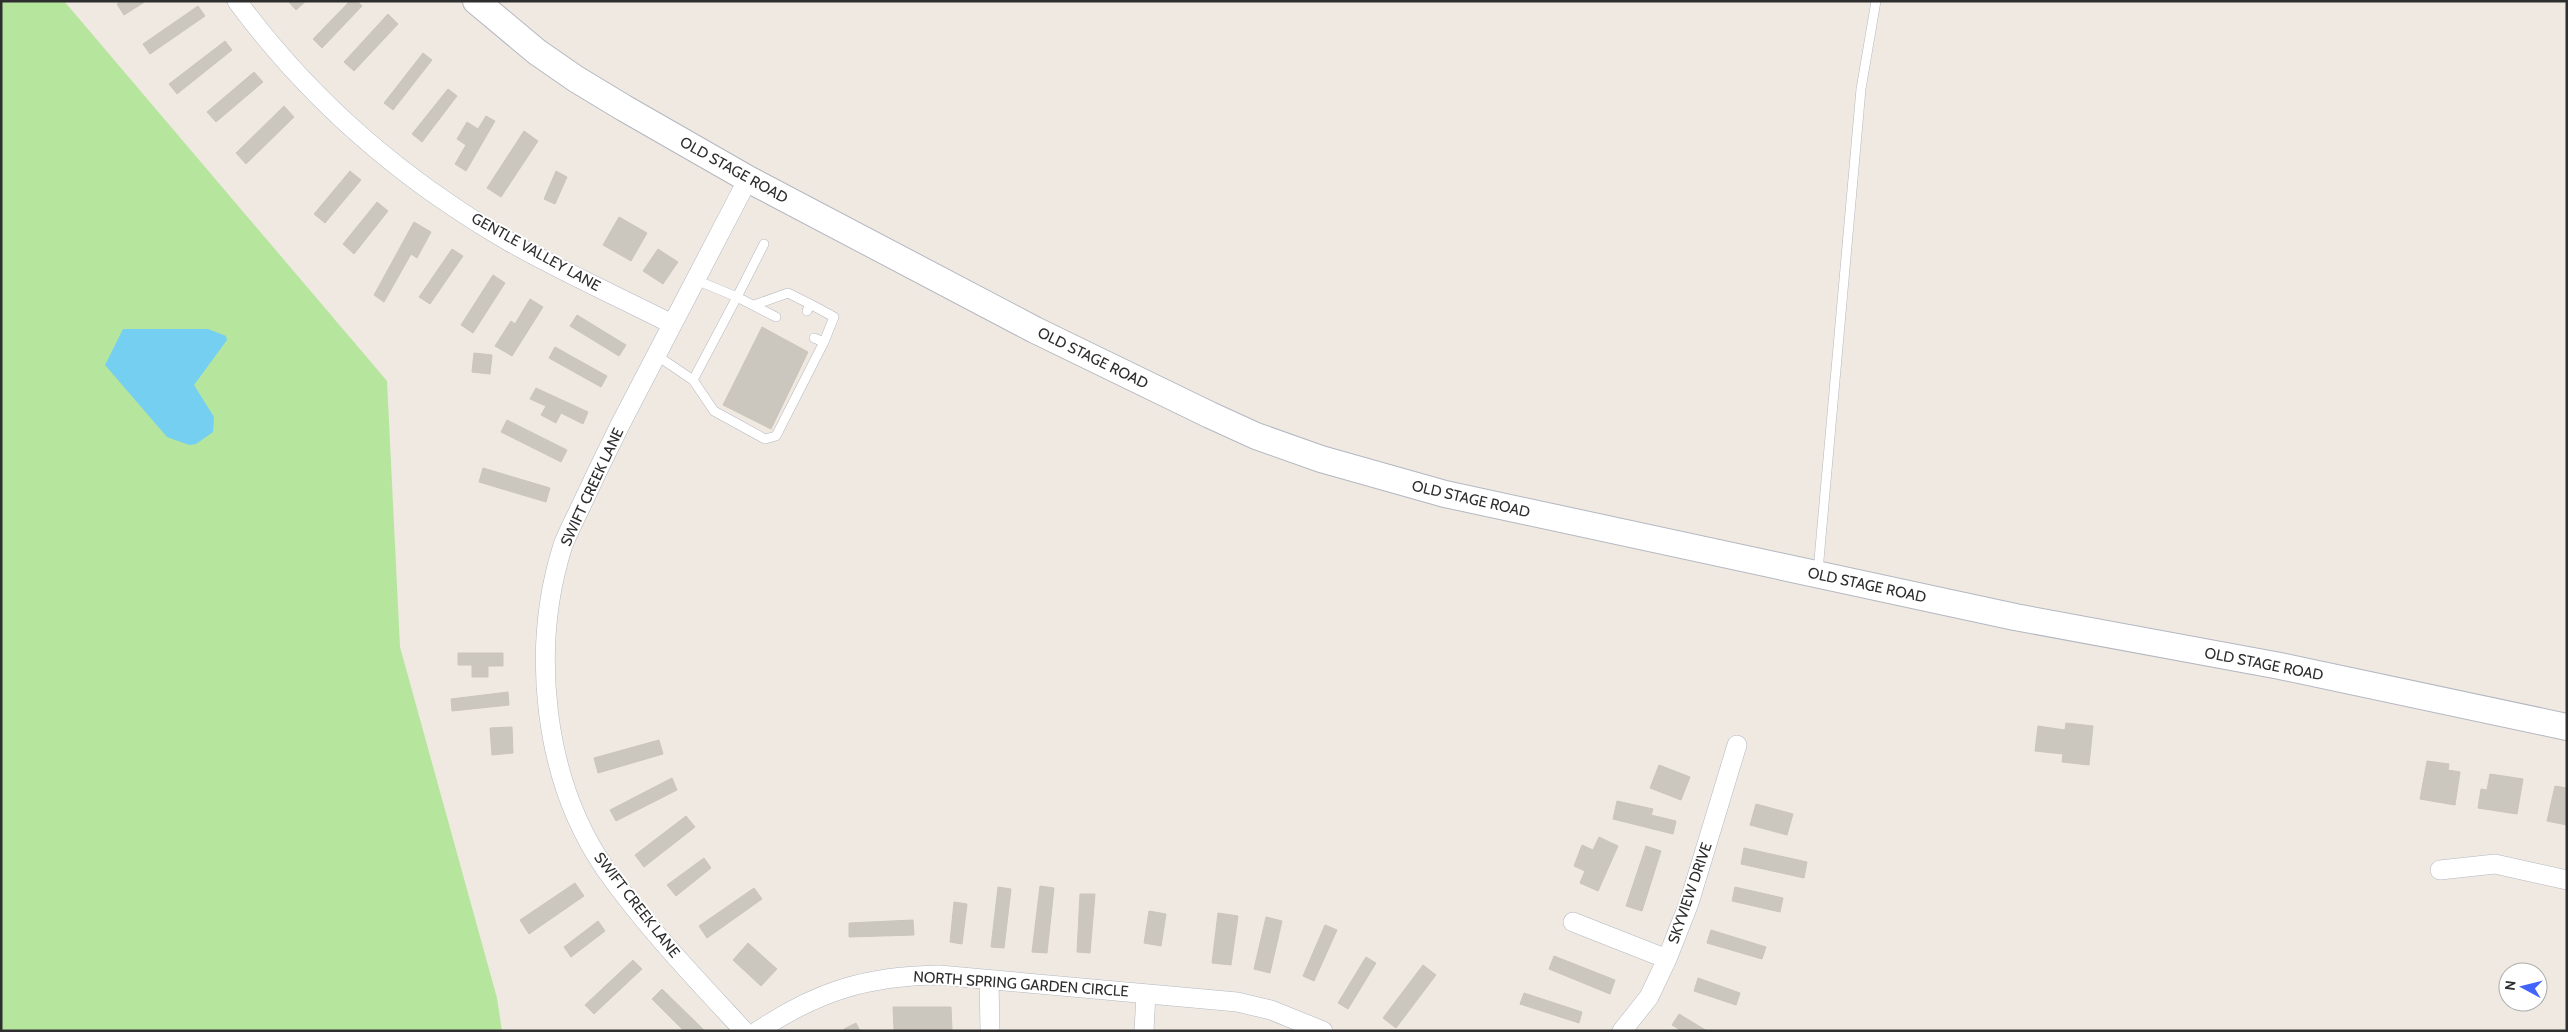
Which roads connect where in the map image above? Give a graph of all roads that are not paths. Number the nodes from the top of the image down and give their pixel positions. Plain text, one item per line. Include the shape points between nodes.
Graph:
1 (237, 1) edge
2 (476, 1) edge
3 (1876, 1) edge
4 (748, 179) junction
5 (764, 244) dead end
6 (696, 280) junction
7 (737, 297) junction
8 (754, 305) junction
9 (776, 317) dead end
10 (672, 324) junction
11 (814, 338) dead end
12 (824, 342) junction
13 (656, 356) junction
14 (693, 380) junction
15 (1817, 574) junction
16 (2567, 727) edge
17 (1737, 745) dead end
18 (2440, 870) dead end
19 (2567, 880) edge
20 (1573, 922) dead end
21 (1667, 959) junction
22 (989, 980) junction
23 (1146, 994) junction
24 (744, 1031) edge
25 (758, 1031) edge
26 (990, 1031) edge
27 (1144, 1031) edge
28 (1323, 1031) edge
29 (1622, 1031) edge

1 - 10 street, GENTLE VALLEY LANE via 265,39 313,91 360,136 448,204 511,242
2 - 4 main road, OLD STAGE ROAD via 537,52 576,79
3 - 15 lane via 1861,89
4 - 6 street, SWIFT CREEK LANE
4 - 15 main road, OLD STAGE ROAD via 1035,330 1256,436 1321,459 1445,494
5 - 7 lane
6 - 7 lane
6 - 10 street, SWIFT CREEK LANE
7 - 8 lane
7 - 14 lane
8 - 9 lane
8 - 12 lane via 788,293 808,308 834,317
10 - 13 street, SWIFT CREEK LANE
11 - 12 lane
12 - 14 lane via 776,436 765,439 714,411
13 - 14 lane
13 - 24 street, SWIFT CREEK LANE via 564,543 549,611 545,657 548,700 564,782 606,870 682,963
15 - 16 main road, OLD STAGE ROAD
17 - 21 street, SKYVIEW DRIVE via 1689,903
18 - 19 street via 2495,864
20 - 21 street
21 - 29 street, SKYVIEW DRIVE via 1649,997
22 - 23 street, NORTH SPRING GARDEN CIRCLE
22 - 25 street, NORTH SPRING GARDEN CIRCLE via 938,975 900,976 852,985 810,999
22 - 26 street
23 - 27 street
23 - 28 street, NORTH SPRING GARDEN CIRCLE via 1237,1002 1280,1013

